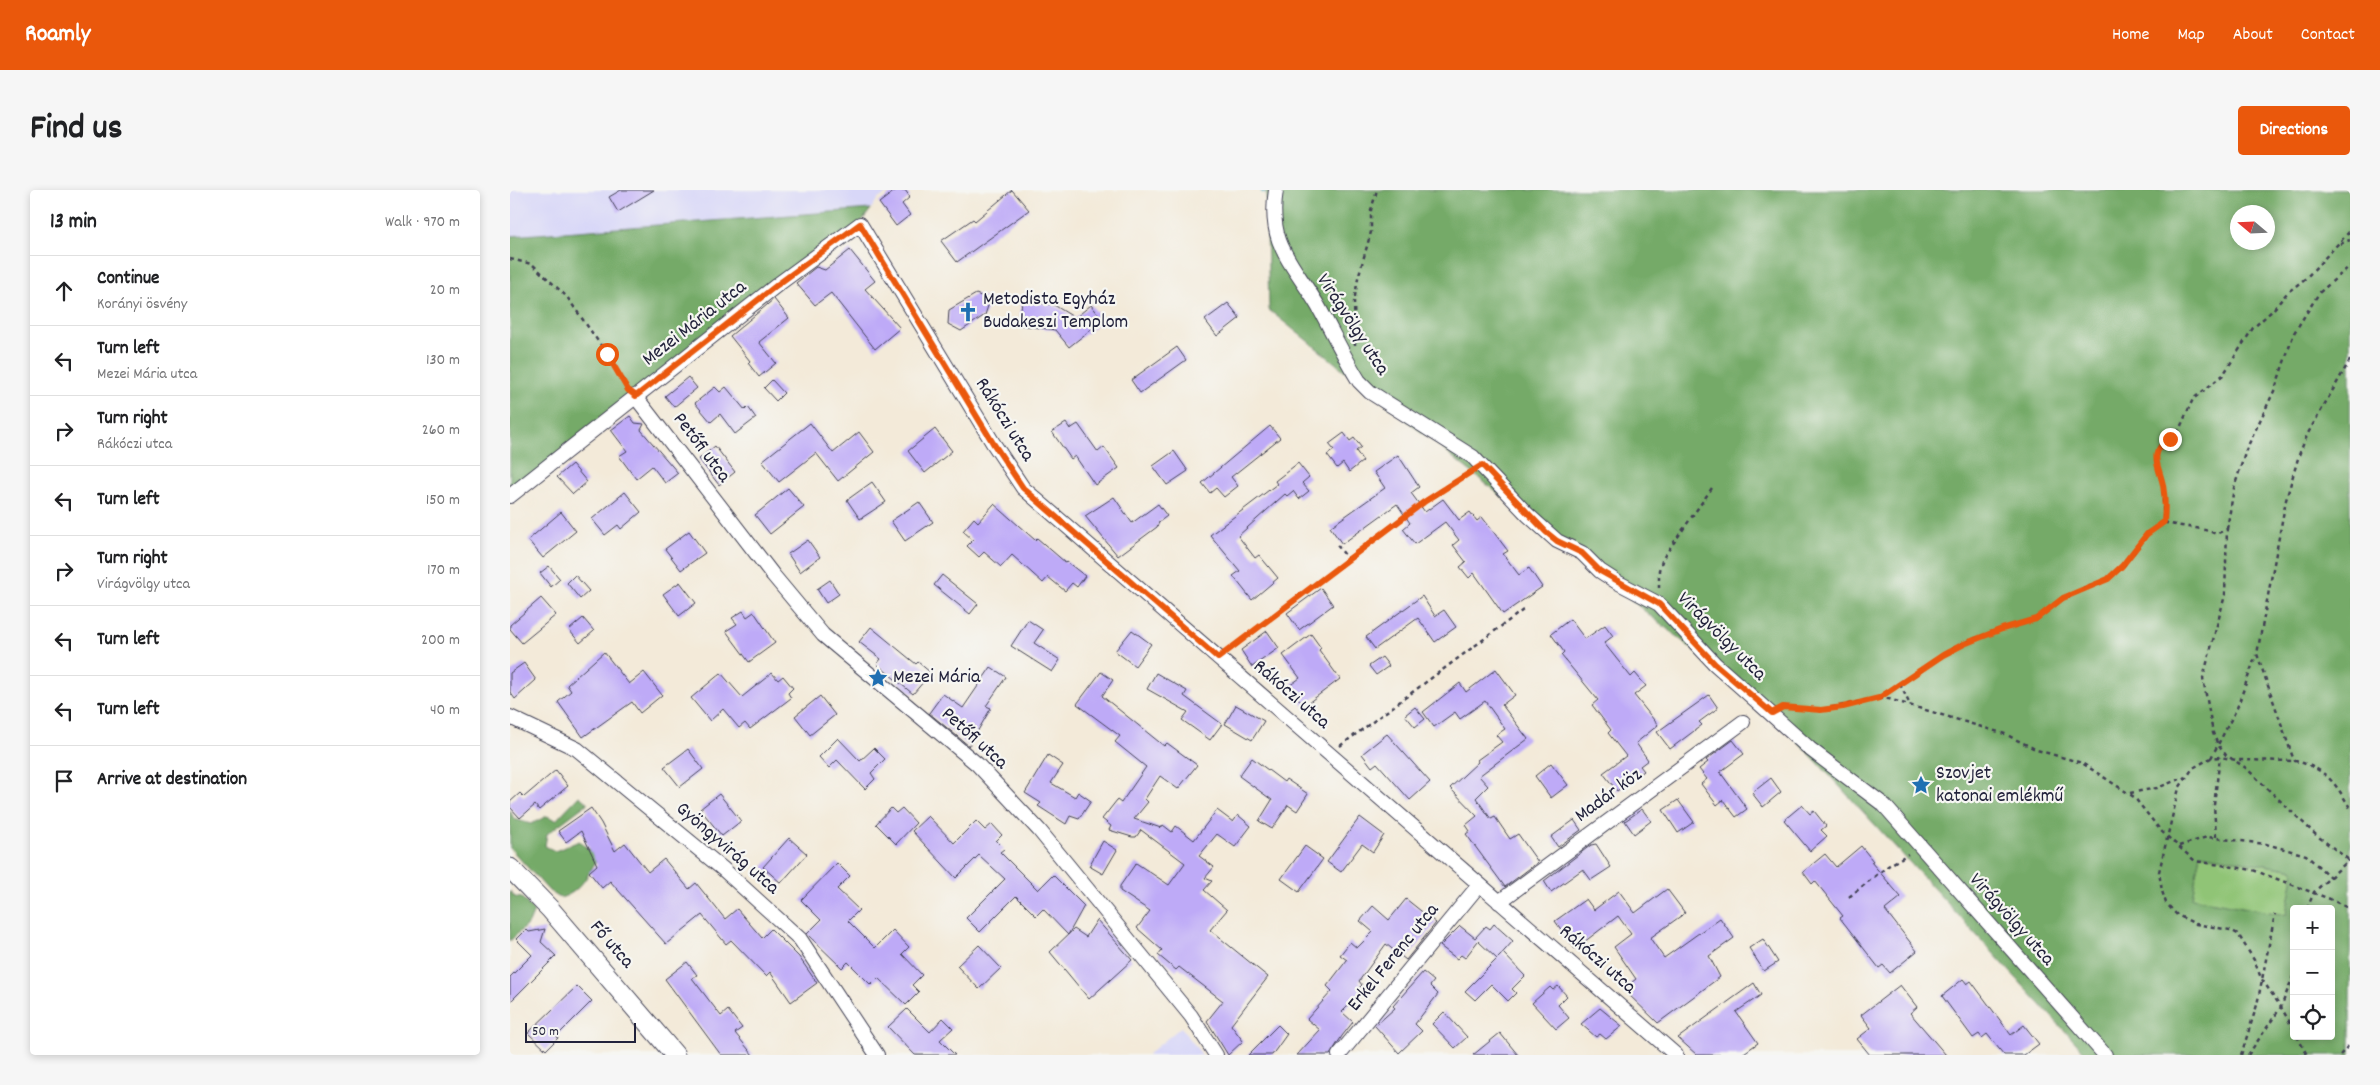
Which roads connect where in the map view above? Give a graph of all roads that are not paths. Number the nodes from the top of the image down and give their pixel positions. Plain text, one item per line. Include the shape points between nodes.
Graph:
1 (1276, 190) edge
2 (860, 224) joint
3 (636, 396) junction
4 (510, 496) edge
5 (510, 717) edge
6 (1743, 722) dead end
7 (510, 868) edge
8 (1479, 885) junction
9 (1500, 902) junction
10 (675, 1055) edge
11 (877, 1055) edge
12 (1216, 1055) edge
13 (1339, 1055) edge
14 (1676, 1055) edge
15 (2105, 1055) edge

1 - 15 street, Virágvölgy utca via 1274,224 1280,245 1359,381 1370,392 1450,440 1482,465 1557,541 1582,553 1600,571 1659,604 1715,664 1810,749 1884,805
2 - 3 street, Mezei Mária utca
2 - 8 street, Rákóczi utca via 1023,488
3 - 4 street, Mezei Mária utca
3 - 12 street, Petőfi utca via 822,635 977,764 1039,830 1191,1016
5 - 11 street, Gyöngyvirág utca via 576,749 724,869 800,939
6 - 9 street, Madár köz
7 - 10 main road, Fő utca via 550,909
8 - 9 street, Rákóczi utca
8 - 13 street, Erkel Ferenc utca
9 - 14 street, Rákóczi utca

